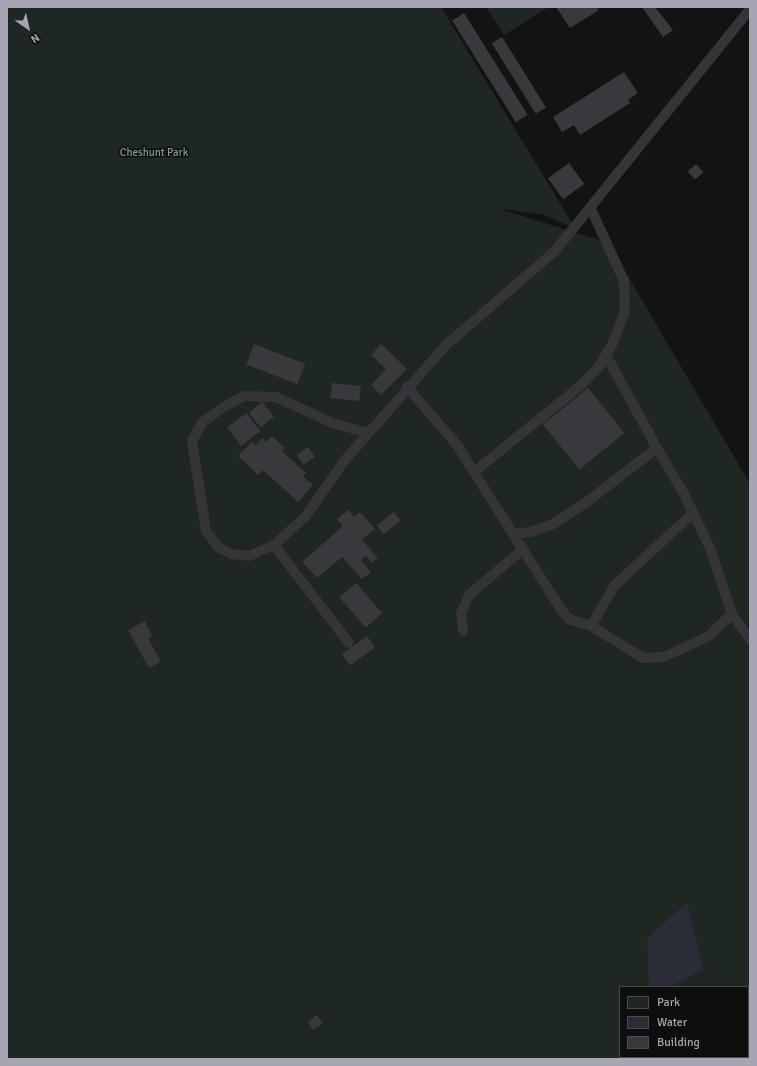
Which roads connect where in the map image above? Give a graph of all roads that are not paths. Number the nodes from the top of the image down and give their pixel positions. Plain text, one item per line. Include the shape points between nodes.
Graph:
1 (750, 9) edge
2 (591, 208) junction
3 (606, 355) junction
4 (407, 387) junction
5 (368, 433) junction
6 (656, 448) junction
7 (474, 472) junction
8 (693, 513) junction
9 (513, 534) junction
10 (274, 545) junction
11 (523, 549) junction
12 (732, 614) junction
13 (591, 626) junction
14 (463, 631) dead end
15 (750, 640) edge
16 (349, 643) dead end

1 - 2 lane
2 - 3 lane via 612,249 624,281 625,311
2 - 4 lane via 555,251 445,346
3 - 6 lane
3 - 7 lane via 579,387
4 - 5 lane
4 - 7 lane via 457,445
5 - 10 lane via 305,517
5 - 10 lane via 330,422 276,397 258,395 244,396 202,423 192,441 206,531 218,547 231,554 249,556
6 - 8 lane
6 - 9 lane via 584,504 553,524 530,532
7 - 9 lane
8 - 12 lane via 725,587
8 - 13 lane via 615,585
9 - 11 lane
10 - 16 lane
11 - 13 lane via 562,611 569,618
11 - 14 lane via 469,595 461,613
12 - 13 lane via 707,636 664,657 643,658
12 - 15 lane

